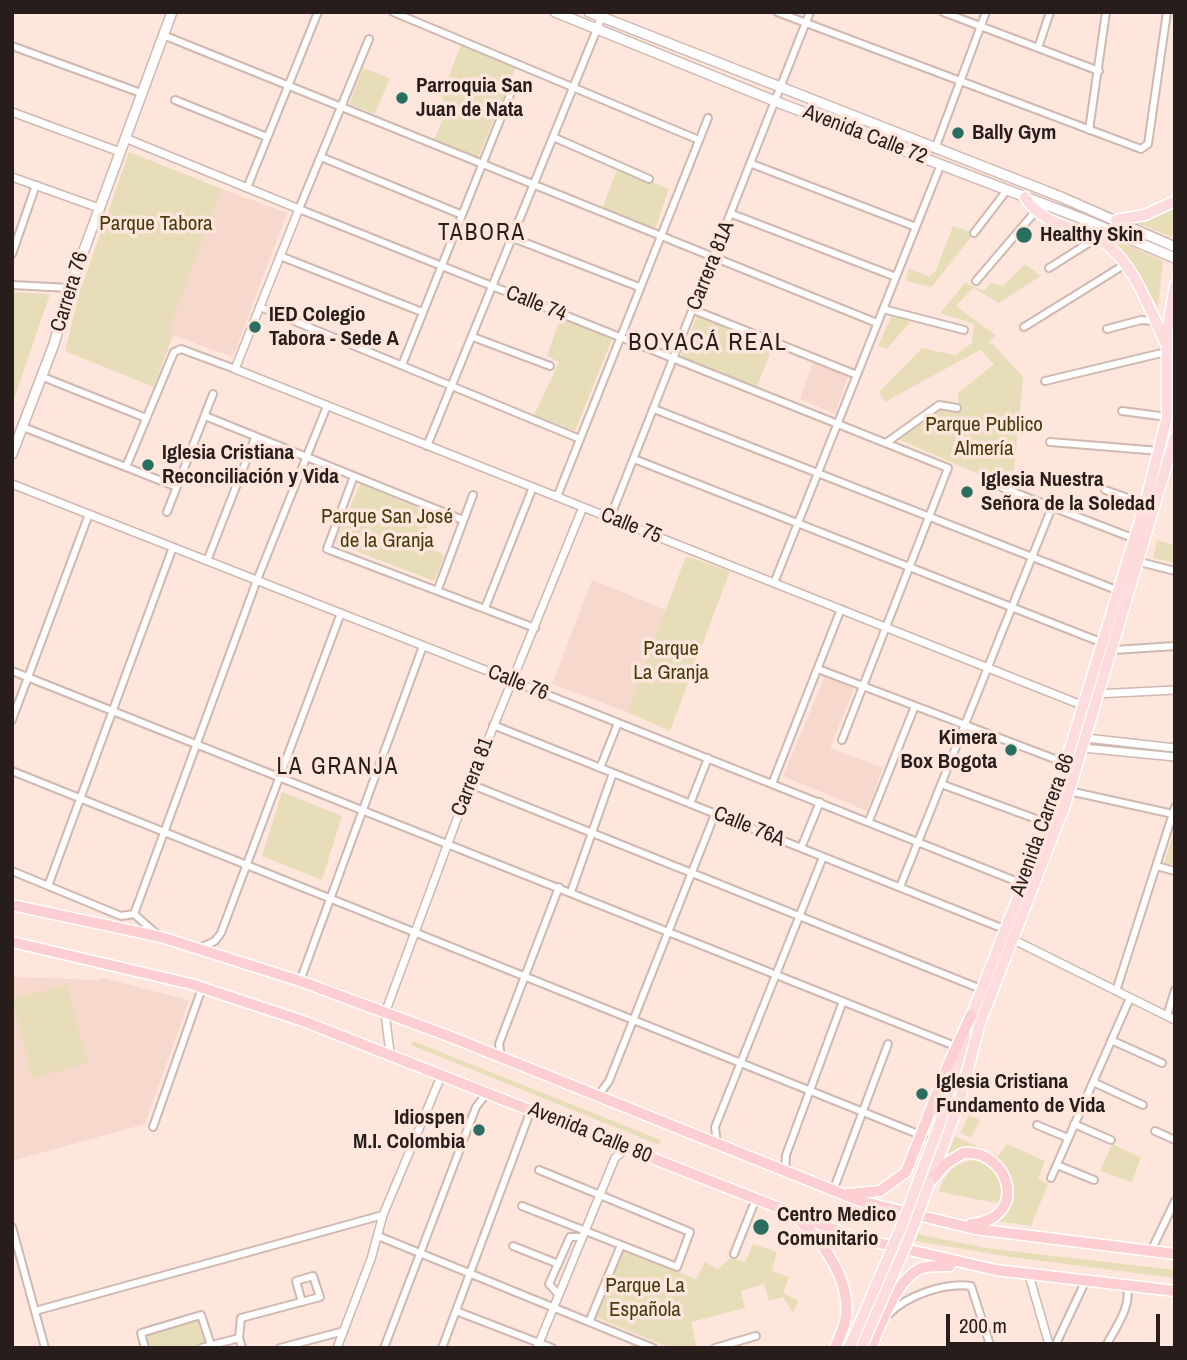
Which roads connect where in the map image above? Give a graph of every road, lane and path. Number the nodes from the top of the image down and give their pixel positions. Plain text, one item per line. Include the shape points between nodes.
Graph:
1 (172, 12) edge
2 (318, 12) edge
3 (393, 12) edge
4 (555, 12) edge
5 (589, 12) edge
6 (777, 12) edge
7 (810, 12) edge
8 (943, 12) edge
9 (985, 12) edge
10 (1051, 12) edge
11 (1106, 12) edge
12 (1167, 12) edge
13 (602, 15) edge
14 (806, 23) junction
15 (980, 27) junction
16 (597, 29) junction
17 (163, 35) junction
18 (369, 39) dead end
19 (12, 46) edge
20 (1038, 48) junction
21 (1099, 71) junction
22 (959, 82) junction
23 (289, 85) junction
24 (573, 87) junction
25 (782, 90) junction
26 (141, 93) junction
27 (510, 94) dead end
28 (175, 100) dead end
29 (777, 102) junction
30 (341, 106) junction
31 (12, 113) edge
32 (708, 118) dead end
33 (1089, 130) junction
34 (267, 137) junction
35 (553, 137) junction
36 (125, 138) junction
37 (699, 140) junction
38 (935, 149) junction
39 (120, 152) junction
40 (321, 157) junction
41 (480, 163) junction
42 (752, 164) junction
43 (941, 164) junction
44 (12, 177) edge
45 (649, 179) dead end
46 (535, 184) junction
47 (36, 185) junction
48 (247, 188) junction
49 (1007, 190) junction
50 (1025, 197) junction
51 (1175, 201) edge
52 (99, 208) junction
53 (299, 209) junction
54 (1035, 212) junction
55 (460, 214) junction
56 (732, 214) junction
57 (1116, 220) junction
58 (916, 227) junction
59 (974, 233) dead end
60 (660, 237) junction
61 (513, 238) junction
62 (1095, 239) junction
63 (1175, 247) edge
64 (12, 254) edge
65 (280, 256) junction
66 (1175, 258) edge
67 (714, 259) junction
68 (441, 265) junction
69 (1124, 265) junction
70 (1049, 268) dead end
71 (896, 277) junction
72 (976, 281) dead end
73 (12, 285) edge
74 (1175, 285) edge
75 (494, 287) junction
76 (639, 287) junction
77 (69, 288) junction
78 (260, 307) junction
79 (883, 309) junction
80 (694, 310) junction
81 (1150, 311) junction
82 (422, 312) junction
83 (1142, 320) junction
84 (1155, 321) junction
85 (877, 323) junction
86 (1024, 327) dead end
87 (1107, 329) dead end
88 (964, 330) dead end
89 (473, 337) junction
90 (620, 338) junction
91 (1166, 348) junction
92 (674, 359) junction
93 (402, 365) junction
94 (550, 366) dead end
95 (234, 369) junction
96 (857, 374) junction
97 (43, 377) junction
98 (1045, 381) dead end
99 (453, 388) junction
100 (213, 394) dead end
101 (327, 406) junction
102 (957, 408) dead end
103 (654, 409) junction
104 (1122, 411) dead end
105 (205, 416) junction
106 (1167, 416) junction
107 (146, 418) junction
108 (837, 424) junction
109 (23, 427) junction
110 (1175, 437) edge
111 (255, 438) junction
112 (580, 439) junction
113 (1050, 442) dead end
114 (886, 443) junction
115 (427, 446) junction
116 (1160, 451) junction
117 (12, 454) edge
118 (305, 458) junction
119 (634, 459) junction
120 (1171, 465) edge
121 (126, 467) junction
122 (818, 473) junction
123 (354, 476) junction
124 (12, 484) edge
125 (177, 487) junction
126 (533, 487) junction
127 (1003, 488) dead end
128 (1105, 490) dead end
129 (473, 495) dead end
130 (557, 497) junction
131 (1145, 504) junction
132 (1052, 507) junction
133 (583, 508) junction
134 (167, 512) dead end
135 (89, 514) junction
136 (930, 517) junction
137 (610, 518) junction
138 (463, 520) junction
139 (797, 524) junction
140 (1135, 539) junction
141 (173, 547) junction
142 (1031, 559) junction
143 (207, 561) junction
144 (1140, 562) junction
145 (911, 567) junction
146 (1175, 570) edge
147 (257, 580) junction
148 (774, 583) junction
149 (438, 589) junction
150 (1119, 591) junction
151 (485, 608) junction
152 (1011, 608) junction
153 (841, 610) junction
154 (341, 613) junction
155 (886, 627) junction
156 (535, 628) junction
157 (1103, 643) junction
158 (423, 646) junction
159 (1175, 646) edge
160 (1114, 650) junction
161 (988, 667) junction
162 (818, 669) junction
163 (12, 671) edge
164 (28, 677) junction
165 (513, 681) junction
166 (863, 687) junction
167 (1175, 690) edge
168 (1100, 694) junction
169 (1087, 695) junction
170 (915, 706) junction
171 (1084, 706) junction
172 (112, 710) junction
173 (12, 720) edge
174 (618, 723) junction
175 (493, 725) junction
176 (965, 725) junction
177 (842, 740) dead end
178 (198, 743) junction
179 (1084, 743) junction
180 (1175, 748) edge
181 (1175, 757) edge
182 (708, 758) junction
183 (1079, 760) junction
184 (1066, 764) junction
185 (600, 768) junction
186 (12, 771) edge
187 (612, 773) junction
188 (279, 776) junction
189 (772, 783) junction
190 (470, 784) junction
191 (941, 784) junction
192 (1069, 791) junction
193 (80, 799) junction
194 (820, 802) junction
195 (690, 804) junction
196 (363, 808) junction
197 (1174, 812) edge
198 (715, 814) junction
199 (869, 821) junction
200 (1047, 823) junction
201 (164, 833) junction
202 (592, 833) junction
203 (918, 841) junction
204 (447, 842) junction
205 (800, 848) junction
206 (823, 857) junction
207 (246, 864) junction
208 (1156, 866) junction
209 (12, 871) edge
210 (1175, 871) edge
211 (692, 873) junction
212 (1023, 884) junction
213 (48, 886) junction
214 (559, 887) junction
215 (900, 887) junction
216 (571, 892) junction
217 (330, 898) junction
218 (12, 905) edge
219 (134, 914) junction
220 (798, 916) junction
221 (1004, 929) junction
222 (415, 932) junction
223 (668, 932) junction
224 (161, 937) junction
225 (1012, 939) junction
226 (12, 942) edge
227 (200, 948) junction
228 (776, 975) junction
229 (525, 976) junction
230 (300, 981) junction
231 (202, 988) junction
232 (981, 989) junction
233 (1175, 990) edge
234 (1116, 991) junction
235 (1130, 998) junction
236 (843, 1001) junction
237 (385, 1013) junction
238 (971, 1015) joint
239 (1167, 1016) junction
240 (634, 1019) junction
241 (1175, 1020) edge
242 (1111, 1040) junction
243 (888, 1044) dead end
244 (958, 1047) junction
245 (390, 1053) junction
246 (502, 1058) junction
247 (741, 1063) junction
248 (1162, 1063) dead end
249 (442, 1074) junction
250 (1093, 1082) junction
251 (810, 1090) junction
252 (488, 1092) junction
253 (597, 1096) junction
254 (1143, 1105) dead end
255 (528, 1108) junction
256 (863, 1112) junction
257 (1074, 1124) junction
258 (1037, 1125) dead end
259 (153, 1127) dead end
260 (1155, 1131) dead end
261 (923, 1136) junction
262 (1068, 1138) junction
263 (1111, 1140) dead end
264 (1175, 1140) edge
265 (718, 1146) junction
266 (627, 1148) junction
267 (1056, 1165) junction
268 (539, 1170) dead end
269 (785, 1173) junction
270 (1051, 1178) dead end
271 (1094, 1180) dead end
272 (930, 1182) junction
273 (837, 1193) junction
274 (601, 1195) junction
275 (755, 1201) junction
276 (1175, 1201) edge
277 (522, 1206) dead end
278 (383, 1215) junction
279 (795, 1217) junction
280 (957, 1226) junction
281 (12, 1227) edge
282 (584, 1234) junction
283 (378, 1237) junction
284 (621, 1245) junction
285 (513, 1246) dead end
286 (1151, 1251) junction
287 (420, 1252) junction
288 (734, 1254) dead end
289 (1175, 1254) edge
290 (21, 1260) junction
291 (12, 1262) edge
292 (556, 1263) junction
293 (977, 1267) junction
294 (471, 1272) junction
295 (1029, 1275) junction
296 (1086, 1280) junction
297 (1126, 1285) junction
298 (1175, 1292) edge
299 (559, 1295) junction
300 (302, 1301) junction
301 (555, 1306) junction
302 (35, 1311) junction
303 (456, 1311) junction
304 (590, 1320) junction
305 (881, 1323) junction
306 (344, 1331) junction
307 (756, 1336) dead end
308 (239, 1338) junction
309 (211, 1345) junction
310 (538, 1345) edge
311 (45, 1348) edge
312 (145, 1348) edge
313 (201, 1348) edge
314 (242, 1348) edge
315 (280, 1348) edge
316 (337, 1348) edge
317 (384, 1348) edge
318 (442, 1348) edge
319 (552, 1348) edge
320 (653, 1348) edge
321 (715, 1348) edge
322 (835, 1348) edge
323 (849, 1348) edge
324 (861, 1348) edge
325 (871, 1348) edge
326 (991, 1348) edge
327 (1051, 1348) edge
328 (1105, 1348) edge

1 - 17 main road, Carrera 76
2 - 23 street
3 - 24 street
4 - 16 main road, Avenida Calle 72
5 - 13 main road, Avenida Calle 72
6 - 14 street
7 - 14 street, Carrera 81A
8 - 15 street
9 - 15 street
10 - 20 street
11 - 21 street
12 - 33 street via 1147,144 1141,149
13 - 16 street
13 - 25 main road, Avenida Calle 72
14 - 22 street
14 - 25 street, Carrera 81A
15 - 20 street
15 - 22 street
16 - 24 street
16 - 29 main road, Avenida Calle 72
17 - 23 street
17 - 26 main road, Carrera 76
18 - 30 street
19 - 26 street
20 - 21 street
21 - 33 street
22 - 33 street
22 - 38 street
23 - 30 street
23 - 34 street
24 - 35 street
24 - 37 street
25 - 29 street, Carrera 81A
25 - 38 main road, Avenida Calle 72
26 - 36 main road, Carrera 76
27 - 41 street
28 - 34 street
29 - 42 street, Carrera 81A
29 - 43 main road, Avenida Calle 72
30 - 40 street
30 - 41 street
31 - 39 street
32 - 37 street
34 - 48 street
35 - 45 street
35 - 46 street
36 - 39 main road, Carrera 76
36 - 48 street, Calle 74
37 - 60 street
38 - 57 main road, Avenida Calle 72
39 - 52 main road, Carrera 76
40 - 53 street
40 - 55 street
41 - 46 street
41 - 55 street
42 - 56 street, Carrera 81A
42 - 58 street
43 - 49 main road, Avenida Calle 72
43 - 58 street
44 - 47 street
46 - 60 street
46 - 61 street
47 - 52 street
47 - 64 street
48 - 53 street, Calle 74
49 - 50 main road, Avenida Calle 72
49 - 59 street
50 - 54 main road
50 - 66 main road, Avenida Calle 72
51 - 57 main road via 1144,215
52 - 77 main road, Carrera 76
53 - 65 street
53 - 68 street, Calle 74
54 - 62 main road
54 - 72 street
55 - 68 street
56 - 67 street, Carrera 81A
56 - 71 street
57 - 63 main road, Avenida Calle 72
58 - 71 street
60 - 67 street
60 - 76 street
61 - 75 street
61 - 76 street
62 - 69 main road via 1112,248
62 - 70 street
65 - 78 street
65 - 82 street
67 - 80 street, Carrera 81A
67 - 85 street
68 - 75 street, Calle 74
68 - 82 street
69 - 81 main road
69 - 86 street
71 - 79 street
73 - 77 street
74 - 91 main road, Avenida Carrera 86
75 - 89 street
75 - 90 street, Calle 74
76 - 90 street
77 - 97 main road, Carrera 76
78 - 93 street
78 - 95 street
79 - 85 street
79 - 88 street
80 - 92 street, Carrera 81A
80 - 96 street
81 - 83 street
81 - 84 main road
82 - 93 street
83 - 84 street
83 - 87 street
84 - 91 main road
85 - 96 street
89 - 94 street
89 - 99 street
90 - 92 street, Calle 74
90 - 112 street
91 - 98 street
91 - 106 main road, Avenida Carrera 86
92 - 103 street, Carrera 81A
92 - 108 street, Calle 74
93 - 99 street
95 - 101 street, Calle 75
95 - 107 street, Calle 75 via 178,349
96 - 108 street
97 - 107 street
97 - 109 main road, Carrera 76
99 - 112 street
99 - 115 street
100 - 105 street
101 - 115 street, Calle 75
101 - 118 street
102 - 114 street via 939,405
103 - 119 street, Carrera 81A
103 - 122 street
104 - 106 street
105 - 111 street
105 - 125 street
106 - 116 main road, Avenida Carrera 86
107 - 121 street
108 - 114 street, Calle 74
108 - 122 street
109 - 117 main road, Carrera 76
109 - 121 street
110 - 120 main road, Avenida Carrera 86
111 - 118 street
111 - 143 street
112 - 130 street
113 - 116 street
114 - 136 street, Calle 74 via 948,468
115 - 126 street, Calle 75
116 - 131 main road, Avenida Carrera 86
118 - 123 street
118 - 147 street
119 - 137 street, Carrera 81A
119 - 139 street
120 - 144 main road, Avenida Carrera 86
121 - 125 street
122 - 136 street
122 - 139 street
123 - 138 street
123 - 149 street via 327,549
124 - 135 street, Calle 76
125 - 134 street
126 - 130 street, Calle 75
126 - 151 street
127 - 132 street
128 - 131 street
129 - 138 street
130 - 133 street, Calle 75
131 - 140 main road, Avenida Carrera 86
132 - 140 street
132 - 142 street
133 - 137 street, Calle 75
133 - 156 street, Carrera 81
135 - 141 street, Calle 76
135 - 164 street
136 - 142 street
136 - 145 street
137 - 148 street, Calle 75
138 - 149 street
139 - 145 street
139 - 148 street
140 - 150 main road, Avenida Carrera 86
141 - 143 street, Calle 76
141 - 172 street
142 - 150 street
142 - 152 street
143 - 147 street, Calle 76
144 - 146 street
144 - 160 main road, Avenida Carrera 86
145 - 152 street
145 - 155 street
147 - 154 street, Calle 76
147 - 178 street
148 - 153 street, Calle 75
149 - 151 street
150 - 157 main road, Avenida Carrera 86
151 - 156 street
152 - 157 street
152 - 161 street
153 - 155 street, Calle 75
153 - 162 street
154 - 158 street, Calle 76
154 - 188 street
155 - 161 street, Calle 75
155 - 166 street
156 - 165 street, Carrera 81
157 - 169 main road, Avenida Carrera 86
158 - 165 street, Calle 76
158 - 196 street
159 - 160 street
160 - 168 main road, Avenida Carrera 86
161 - 171 street, Calle 75
161 - 176 street
162 - 166 street
162 - 189 street
163 - 164 street
164 - 172 street
164 - 173 street
165 - 174 street, Calle 76
165 - 175 street, Carrera 81
166 - 170 street
166 - 177 street
167 - 168 street
168 - 169 street
168 - 179 main road, Avenida Carrera 86
169 - 171 main road, Avenida Carrera 86
170 - 176 street
170 - 199 street
171 - 184 main road, Avenida Carrera 86
172 - 178 street
172 - 193 street
174 - 182 street, Calle 76
174 - 185 street
175 - 185 street, Calle 76A
175 - 190 street, Carrera 81
176 - 184 street
176 - 191 street
178 - 188 street
178 - 201 street
179 - 180 street
179 - 181 street
179 - 183 main road, Avenida Carrera 86
182 - 189 street, Calle 76
182 - 195 street
183 - 184 street
183 - 192 main road, Avenida Carrera 86
184 - 200 main road, Avenida Carrera 86
185 - 187 street, Calle 76A
186 - 193 street
187 - 195 street, Calle 76A
187 - 202 street
188 - 196 street
188 - 207 street
189 - 194 street, Calle 76
190 - 202 street
190 - 204 street, Carrera 81
191 - 200 street
191 - 203 street
192 - 197 street
192 - 225 main road, Avenida Carrera 86
193 - 201 street
193 - 213 street
194 - 199 street, Calle 76
194 - 205 street
195 - 198 street, Calle 76A
196 - 204 street
196 - 217 street
197 - 208 street
198 - 205 street, Calle 76A
198 - 211 street
199 - 203 street, Calle 76
200 - 212 main road, Avenida Carrera 86
201 - 207 street
201 - 219 street
202 - 211 street
202 - 216 street
203 - 212 street, Calle 76
203 - 215 street
204 - 214 street
204 - 222 street, Carrera 81
205 - 206 street, Calle 76A
206 - 215 street, Calle 76A
206 - 220 street
207 - 217 street
207 - 227 street via 221,933
208 - 210 street
208 - 234 street
209 - 213 street
211 - 220 street
211 - 223 street
212 - 221 main road, Avenida Carrera 86
213 - 219 street via 121,916
214 - 216 street
214 - 229 street
215 - 221 street, Calle 76A
216 - 223 street
217 - 222 street
217 - 230 street
218 - 224 highway, Avenida Calle 80
219 - 224 street
220 - 228 street
220 - 232 street
221 - 232 main road, Avenida Carrera 86
222 - 229 street
222 - 237 street, Carrera 81
223 - 228 street
223 - 240 street
224 - 227 highway, Avenida Calle 80
225 - 234 street
225 - 272 main road, Avenida Carrera 86
226 - 231 highway, Avenida Calle 80
227 - 230 highway, Avenida Calle 80
228 - 236 street
228 - 247 street
229 - 240 street
229 - 246 street via 499,1044
230 - 237 highway, Avenida Calle 80
231 - 245 highway, Avenida Calle 80
231 - 259 street
232 - 238 main road, Avenida Carrera 86
233 - 239 street
234 - 235 street
235 - 239 street
235 - 242 street
236 - 244 street
236 - 251 street
237 - 245 street, Carrera 81
237 - 246 highway, Avenida Calle 80
238 - 244 highway
239 - 241 street
240 - 247 street
240 - 253 street via 606,1087
242 - 248 street
242 - 250 street
243 - 256 street
244 - 261 highway
244 - 323 main road, bridge via 940,1123
245 - 249 highway, Avenida Calle 80
246 - 253 highway, Avenida Calle 80
247 - 251 street
247 - 265 street via 715,1127
249 - 252 highway, Avenida Calle 80
249 - 278 street
250 - 254 street
250 - 257 street
251 - 256 street
251 - 269 street via 786,1156
252 - 255 highway, Avenida Calle 80
252 - 287 street via 476,1107
253 - 265 highway, Avenida Calle 80
255 - 266 highway, Avenida Calle 80
255 - 294 street
256 - 261 street
256 - 273 street
257 - 262 street
257 - 263 street
258 - 262 street
260 - 264 street
261 - 273 highway via 911,1166 891,1186 874,1193
262 - 267 street
265 - 269 highway, Avenida Calle 80
266 - 274 street via 615,1158
266 - 275 highway, Avenida Calle 80
267 - 270 street
267 - 271 street
268 - 274 street
269 - 273 highway, Avenida Calle 80
272 - 280 highway via 958,1155 976,1154 999,1168 1008,1200 997,1216
272 - 324 main road, Avenida Carrera 86, bridge
273 - 280 highway, Avenida Calle 80
274 - 282 street
274 - 284 street via 690,1233 677,1268
275 - 279 highway, Avenida Calle 80
275 - 288 street
276 - 286 street
277 - 282 street
278 - 283 street
278 - 302 street
279 - 293 highway, Avenida Calle 80 via 876,1244
279 - 322 highway via 823,1246 842,1286 846,1317
280 - 286 highway, Avenida Calle 80
281 - 290 street
282 - 284 street
282 - 292 street via 570,1237
282 - 299 street
283 - 287 street
283 - 306 street
284 - 304 street
285 - 292 street
286 - 289 highway, Avenida Calle 80
287 - 294 street
287 - 317 street
290 - 291 street
290 - 302 street
292 - 299 street via 549,1284
293 - 295 highway, Avenida Calle 80
293 - 305 highway via 919,1268 905,1281
294 - 301 street
294 - 303 street
295 - 296 highway, Avenida Calle 80
295 - 327 street
296 - 297 highway, Avenida Calle 80
296 - 327 street
297 - 298 highway, Avenida Calle 80
297 - 328 street via 1127,1302
299 - 301 street
300 - 300 street via 296,1281 313,1276 320,1297
300 - 308 street via 241,1318
301 - 304 street
301 - 310 street
302 - 311 street
303 - 310 street
303 - 318 street
304 - 320 street
305 - 325 highway
305 - 326 street via 896,1307 926,1293 968,1285 975,1292
306 - 315 street
306 - 316 street
307 - 321 street
308 - 309 street
308 - 314 street
309 - 312 street via 201,1315 141,1333
309 - 313 street
310 - 319 street

